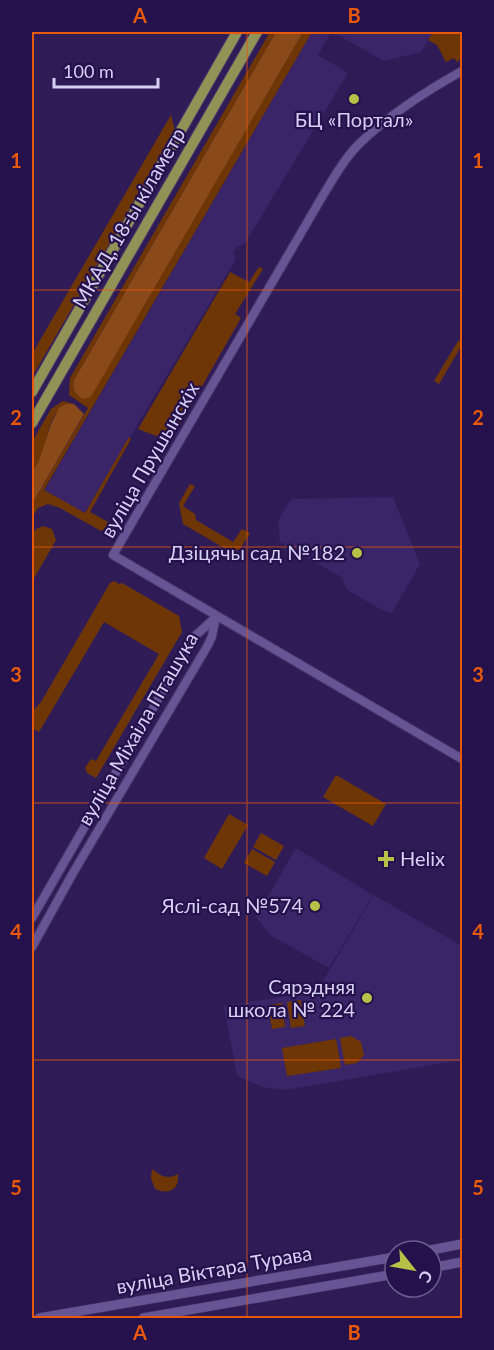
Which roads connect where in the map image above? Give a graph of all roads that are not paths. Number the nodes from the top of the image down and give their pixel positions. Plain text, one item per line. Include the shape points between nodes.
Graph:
1 (237, 32) edge
2 (257, 32) edge
3 (462, 71) edge
4 (32, 392) edge
5 (32, 423) edge
6 (216, 616) junction
7 (462, 759) edge
8 (32, 918) edge
9 (32, 947) edge
10 (462, 1244) edge
11 (443, 1248) edge
12 (383, 1259) edge
13 (462, 1262) edge
14 (443, 1266) edge
15 (383, 1277) edge
16 (39, 1318) edge
17 (143, 1318) edge

1 - 4 highway, МКАД, 18-ы кіламетр
2 - 5 highway, МКАД, 18-ы кіламетр
3 - 6 street, вуліца Прушынскіх via 390,117 346,159 113,555
6 - 7 street, вуліца Прушынскіх
6 - 8 street, вуліца Міхаіла Пташука via 194,637
6 - 9 street, вуліца Міхаіла Пташука via 208,645
10 - 11 main road
12 - 16 main road, вуліца Віктара Турава
13 - 14 main road
15 - 17 main road, вуліца Віктара Турава

